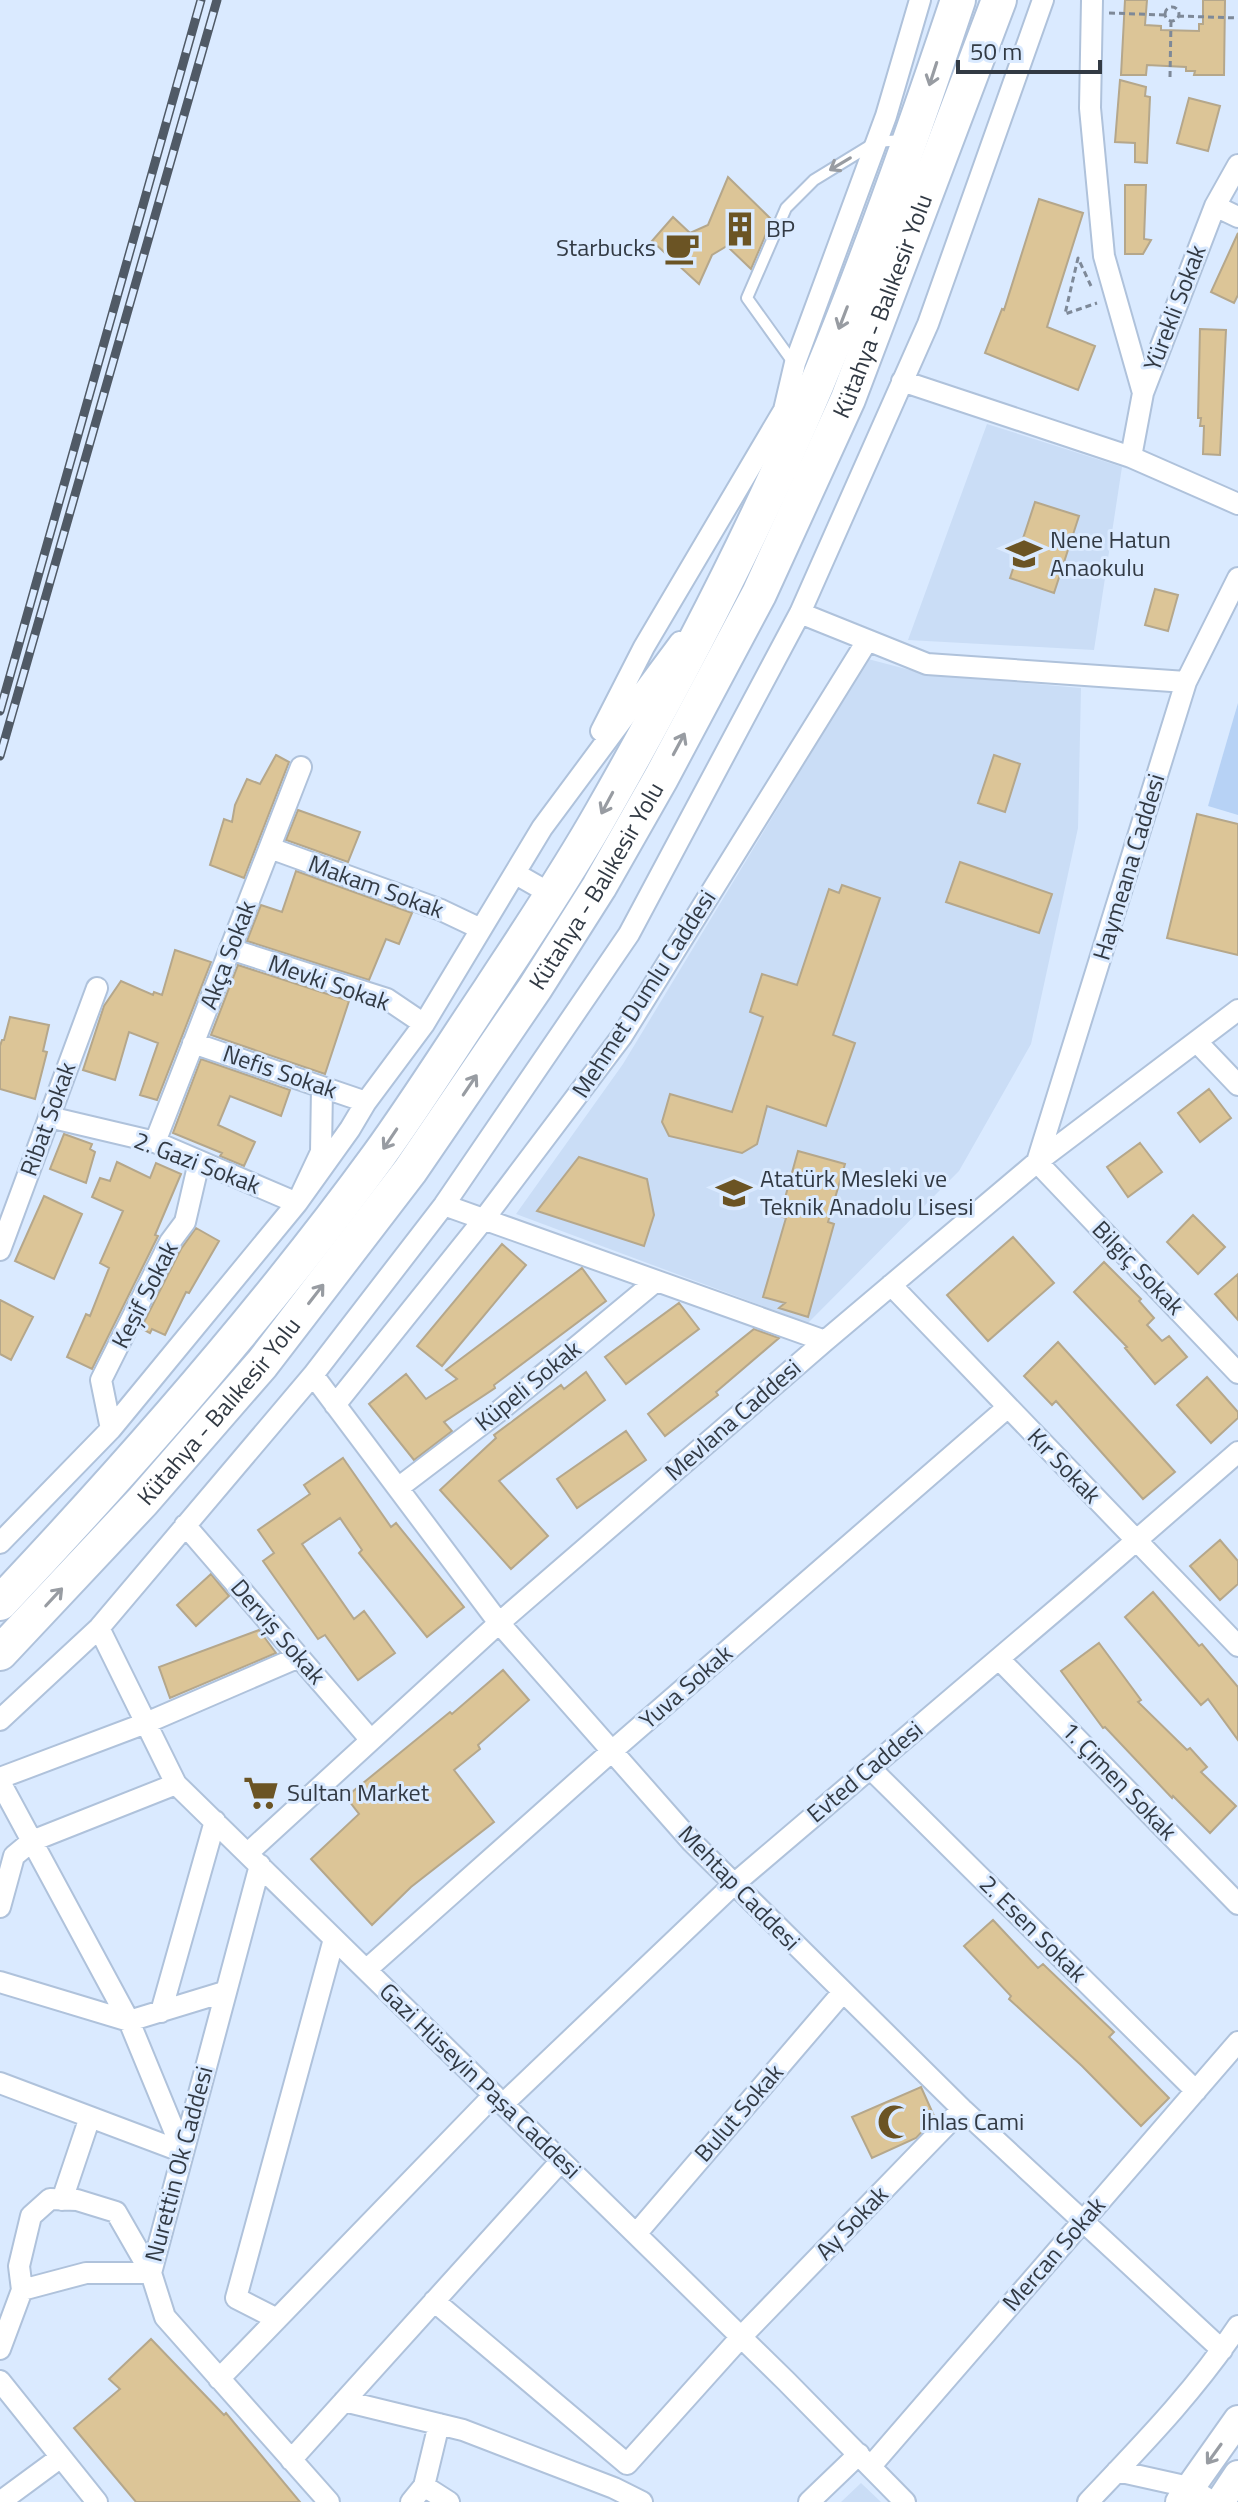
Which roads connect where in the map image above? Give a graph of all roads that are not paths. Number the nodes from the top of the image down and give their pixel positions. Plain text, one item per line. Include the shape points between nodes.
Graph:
1 (920, 0) edge
2 (958, 0) edge
3 (999, 0) edge
4 (1043, 0) edge
5 (1092, 6) edge
6 (912, 139) junction
7 (876, 142) junction
8 (1238, 165) edge
9 (1215, 206) junction
10 (1238, 217) edge
11 (795, 363) junction
12 (902, 381) junction
13 (1143, 393) junction
14 (806, 405) junction
15 (1131, 457) junction
16 (1238, 504) edge
17 (1238, 578) edge
18 (723, 585) junction
19 (800, 613) junction
20 (867, 641) junction
21 (1186, 682) junction
22 (301, 767) dead end
23 (574, 785) junction
24 (270, 848) junction
25 (516, 874) junction
26 (551, 894) junction
27 (481, 929) junction
28 (230, 949) junction
29 (97, 988) dead end
30 (1238, 1010) edge
31 (424, 1024) junction
32 (1197, 1042) junction
33 (193, 1043) junction
34 (1238, 1085) edge
35 (322, 1087) junction
36 (366, 1102) junction
37 (49, 1117) junction
38 (155, 1142) junction
39 (199, 1162) junction
40 (1037, 1162) junction
41 (297, 1203) junction
42 (444, 1205) junction
43 (484, 1219) junction
44 (0, 1250) edge
45 (656, 1281) junction
46 (891, 1285) junction
47 (825, 1341) junction
48 (1238, 1373) edge
49 (313, 1375) junction
50 (335, 1405) junction
51 (1008, 1407) junction
52 (111, 1429) junction
53 (1238, 1452) edge
54 (398, 1488) junction
55 (185, 1525) junction
56 (1136, 1541) junction
57 (0, 1543) edge
58 (0, 1603) edge
59 (499, 1623) junction
60 (99, 1628) junction
61 (1238, 1646) edge
62 (0, 1653) edge
63 (299, 1657) junction
64 (999, 1659) junction
65 (0, 1720) edge
66 (146, 1723) junction
67 (370, 1739) junction
68 (612, 1751) junction
69 (870, 1768) junction
70 (0, 1780) edge
71 (176, 1784) junction
72 (215, 1821) junction
73 (32, 1841) junction
74 (254, 1859) junction
75 (734, 1884) junction
76 (1238, 1904) edge
77 (0, 1907) edge
78 (334, 1939) junction
79 (366, 1970) junction
80 (0, 1982) edge
81 (224, 1992) junction
82 (843, 1992) junction
83 (161, 2012) junction
84 (129, 2021) junction
85 (1238, 2042) edge
86 (0, 2083) edge
87 (1196, 2091) junction
88 (498, 2099) junction
89 (962, 2109) junction
90 (90, 2117) junction
91 (183, 2152) junction
92 (561, 2161) junction
93 (62, 2200) junction
94 (1082, 2222) junction
95 (636, 2234) junction
96 (151, 2273) junction
97 (22, 2290) junction
98 (434, 2301) junction
99 (277, 2319) junction
100 (1238, 2326) edge
101 (741, 2337) junction
102 (0, 2349) edge
103 (1222, 2350) junction
104 (219, 2379) junction
105 (0, 2381) edge
106 (344, 2401) junction
107 (1238, 2420) edge
108 (439, 2424) junction
109 (61, 2457) junction
110 (291, 2460) junction
111 (865, 2460) junction
112 (627, 2464) junction
113 (1117, 2471) junction
114 (1238, 2475) edge
115 (418, 2494) edge
116 (610, 2495) edge
117 (1194, 2497) edge
118 (0, 2502) edge
119 (97, 2502) edge
120 (329, 2502) edge
121 (449, 2502) edge
122 (642, 2502) edge
123 (809, 2502) edge
124 (905, 2502) edge
125 (1088, 2502) edge
126 (1220, 2502) edge

1 - 7 street
2 -> 6 highway, Kütahya - Balıkesir Yolu
62 -> 3 highway, Kütahya - Balıkesir Yolu via 262,1364 410,1171 599,887 759,594 848,399
4 - 12 street via 928,324
5 - 13 street via 1090,108 1107,300
6 - 7 lane
6 -> 14 highway, Kütahya - Balıkesir Yolu
7 - 11 street
7 -> 11 lane via 814,180 786,208 747,298
8 - 9 street, Yürekli Sokak
9 - 10 street
9 - 13 street, Yürekli Sokak
11 - 14 lane
11 - 23 street via 784,410 644,647
12 - 15 street
12 - 19 street
13 - 15 street, Yürekli Sokak
14 - 18 highway, Kütahya - Balıkesir Yolu
15 - 16 street
17 - 21 street, Haymeana Caddesi
18 - 23 street
18 -> 26 highway, Kütahya - Balıkesir Yolu via 600,817
19 - 20 street
19 - 42 street via 629,934
20 - 21 street via 927,664
20 - 43 street, Mehmet Dumlu Caddesi via 622,1036
21 - 40 street, Haymeana Caddesi
22 - 24 street, Akça Sokak
23 - 25 street
24 - 27 street, Makam Sokak
24 - 28 street, Akça Sokak
25 - 26 street
25 - 27 street
26 -> 58 highway, Kütahya - Balıkesir Yolu via 379,1155 316,1237 202,1378
27 - 31 street
28 - 31 street, Mevki Sokak via 387,999
28 - 33 street, Akça Sokak
29 - 37 street, Ribat Sokak
30 - 32 street, Mevlana Caddesi
31 - 36 street
32 - 34 street
32 - 40 street, Mevlana Caddesi
33 - 35 street, Nefis Sokak
33 - 38 street, Akça Sokak
35 - 36 street, Nefis Sokak
35 - 41 street via 321,1152
36 - 41 street
37 - 38 street, 2. Gazi Sokak
37 - 44 street, Ribat Sokak
38 - 39 street, 2. Gazi Sokak
39 - 41 street, 2. Gazi Sokak
39 - 52 street, Keşif Sokak via 185,1222 101,1380
40 - 46 street, Mevlana Caddesi
40 - 48 street, Bilgiç Sokak
41 - 52 street
42 - 43 street
42 - 49 street
43 - 45 street
43 - 50 street, Mehmet Dumlu Caddesi
45 - 47 street
45 - 54 street, Küpeli Sokak
46 - 47 street, Mevlana Caddesi
46 - 51 street, Kır Sokak
47 - 59 street, Mevlana Caddesi
49 - 50 street, Mehtap Caddesi
49 - 55 street
50 - 54 street, Mehtap Caddesi
51 - 56 street, Kır Sokak
51 - 68 street, Yuva Sokak
52 - 57 street
53 - 56 street, Evted Caddesi
54 - 59 street, Mehtap Caddesi
55 - 60 street
55 - 63 street, Derviş Sokak
56 - 61 street, Kır Sokak
56 - 64 street, Evted Caddesi
59 - 67 street, Mevlana Caddesi
59 - 68 street, Mehtap Caddesi
60 - 65 street
60 - 66 street, Gazi Hüseyin Paşa Caddesi
63 - 66 street
63 - 67 street, Derviş Sokak
64 - 69 street, Evted Caddesi
64 - 76 street, 1. Çimen Sokak
66 - 70 street
66 - 71 street, Gazi Hüseyin Paşa Caddesi
67 - 74 street, Mevlana Caddesi
68 - 75 street, Mehtap Caddesi
68 - 79 street, Yuva Sokak
69 - 75 street, Evted Caddesi
69 - 87 street, 2. Esen Sokak
70 - 73 street
71 - 72 street, Gazi Hüseyin Paşa Caddesi
71 - 73 street
72 - 74 street, Gazi Hüseyin Paşa Caddesi
72 - 83 street
73 - 77 street via 14,1856
73 - 84 street
74 - 78 street, Gazi Hüseyin Paşa Caddesi
74 - 81 street, Nurettin Ok Caddesi
75 - 82 street, Mehtap Caddesi
75 - 88 street, Evted Caddesi
78 - 79 street, Gazi Hüseyin Paşa Caddesi
78 - 99 street via 236,2298
79 - 88 street, Gazi Hüseyin Paşa Caddesi
80 - 84 street
81 - 83 street
81 - 91 street, Nurettin Ok Caddesi
82 - 89 street, Mehtap Caddesi
82 - 95 street, Bulut Sokak
83 - 84 street
84 - 91 street
85 - 87 street, Mercan Sokak
86 - 90 street
87 - 94 street, Mercan Sokak
88 - 92 street, Gazi Hüseyin Paşa Caddesi
88 - 99 street, Evted Caddesi
89 - 94 street, Mehtap Caddesi
89 - 101 street, Ay Sokak
90 - 91 street
90 - 93 street
91 - 96 street, Nurettin Ok Caddesi
92 - 95 street, Gazi Hüseyin Paşa Caddesi
92 - 98 street
93 - 96 street via 116,2212
93 - 97 street via 50,2199 31,2216 19,2266
94 - 103 street, Mehtap Caddesi
94 - 111 street, Mercan Sokak
95 - 101 street, Gazi Hüseyin Paşa Caddesi
96 - 97 street via 86,2273
96 - 104 street, Nurettin Ok Caddesi via 165,2317
97 - 102 street
98 - 106 street
98 - 112 street
99 - 104 street, Evted Caddesi
100 - 103 street
101 - 111 street, Gazi Hüseyin Paşa Caddesi
101 - 112 street, Ay Sokak
103 - 113 street
104 - 110 street, Nurettin Ok Caddesi
105 - 109 street
106 - 108 street
106 - 110 street
107 -> 117 main road
108 - 115 street
108 - 116 street
109 - 118 street
109 - 119 street
110 - 120 street, Nurettin Ok Caddesi
111 - 123 street, Mercan Sokak
111 - 124 street, Gazi Hüseyin Paşa Caddesi
112 - 116 street, Ay Sokak
113 - 117 street
113 - 125 street
114 - 126 main road
115 - 121 street
116 - 122 street

